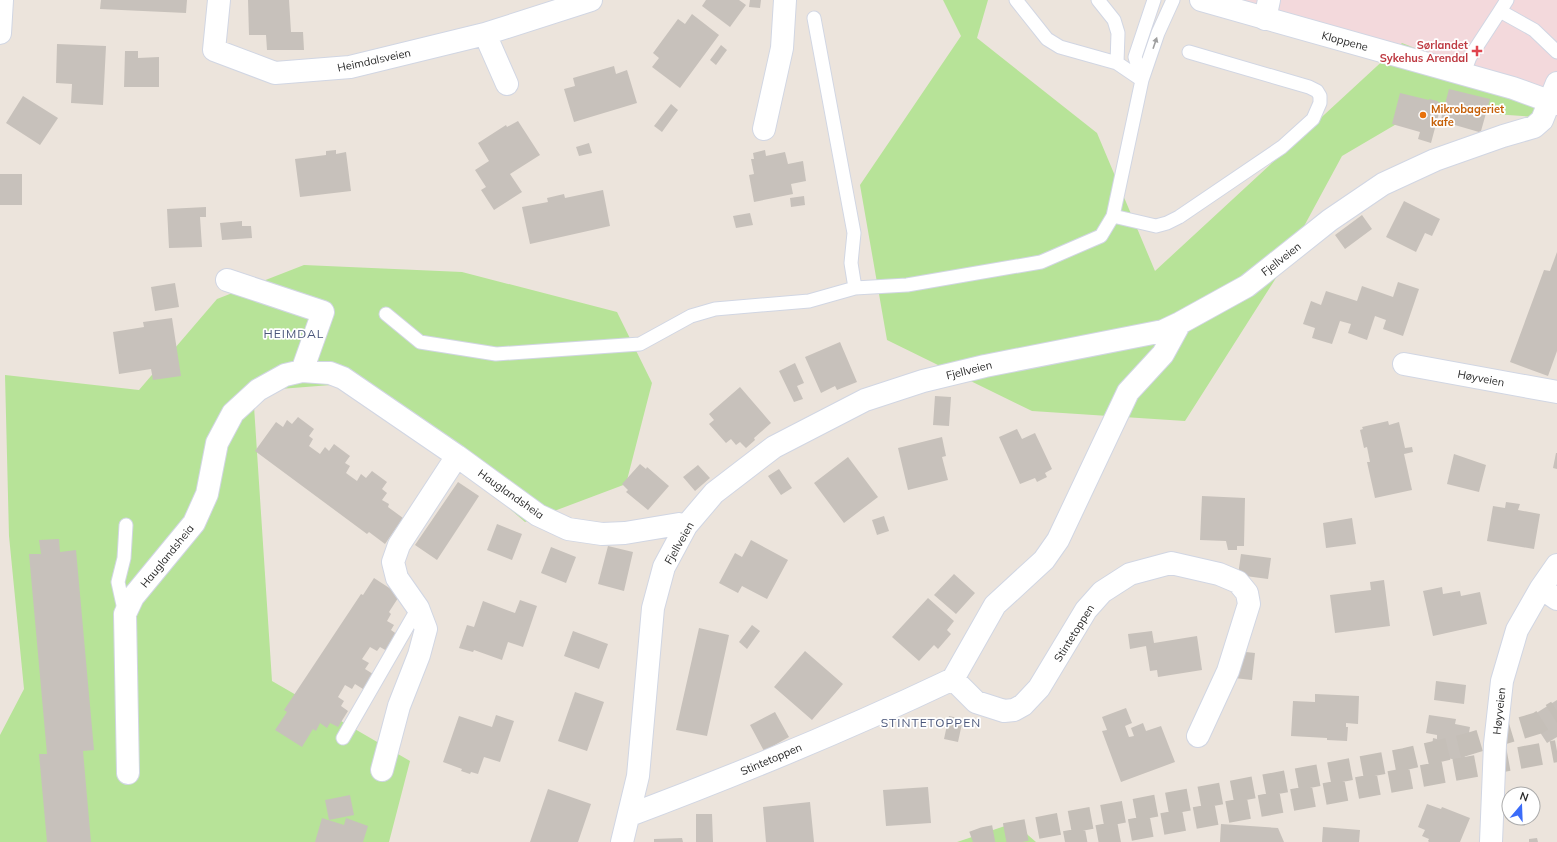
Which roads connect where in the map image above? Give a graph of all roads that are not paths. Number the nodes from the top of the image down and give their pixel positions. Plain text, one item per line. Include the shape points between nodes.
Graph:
1 (2, 0) edge
2 (219, 0) edge
3 (591, 0) edge
4 (785, 0) edge
5 (1016, 0) edge
6 (1098, 0) edge
7 (1154, 0) edge
8 (1174, 0) edge
9 (1201, 0) edge
10 (1503, 6) edge
11 (1267, 9) edge
12 (814, 18) dead end
13 (0, 33) edge
14 (485, 34) junction
15 (1189, 52) dead end
16 (1557, 52) edge
17 (1117, 63) junction
18 (1463, 75) junction
19 (1142, 80) junction
20 (507, 84) dead end
21 (1555, 96) edge
22 (764, 129) dead end
23 (1113, 216) junction
24 (227, 280) dead end
25 (855, 288) junction
26 (386, 314) dead end
27 (1180, 323) junction
28 (1404, 364) dead end
29 (302, 371) junction
30 (1557, 392) edge
31 (457, 456) junction
32 (126, 525) dead end
33 (686, 526) junction
34 (1557, 565) edge
35 (1549, 594) edge
36 (418, 608) junction
37 (125, 614) junction
38 (953, 678) junction
39 (1198, 736) dead end
40 (343, 738) dead end
41 (382, 770) dead end
42 (128, 773) dead end
43 (630, 815) junction
44 (622, 842) edge
45 (1492, 842) edge

1 - 13 street
2 - 14 street, Heimdalsveien via 214,50 275,73 350,67
3 - 14 street
4 - 22 street via 782,48
5 - 17 lane via 1047,39 1060,47
6 - 17 lane via 1114,20 1118,33
7 - 19 lane via 1135,57
19 -> 8 lane via 1158,33
9 - 11 street, Kloppene
10 - 16 lane
10 - 18 lane via 1470,57
11 - 18 street, Kloppene
12 - 25 lane via 854,233 851,263
14 - 20 street
15 - 23 lane via 1317,91 1320,103 1313,119 1282,147 1167,223 1156,226
17 - 19 lane
18 - 21 street, Kloppene
19 - 23 lane
21 - 27 street, Fjellveien via 1542,120 1534,127 1436,160 1383,184 1330,220 1246,286
23 - 25 lane via 1101,236 1041,262 907,285
24 - 29 street via 323,312
25 - 26 lane via 809,301 715,309 691,316 640,344 496,354 420,342
27 - 33 street, Fjellveien via 1163,330 923,381 865,400 774,447 714,493
27 - 38 street via 1163,354 1128,392 1058,540 1044,560 995,605
28 - 30 street, Høyveien
29 - 31 street, Hauglandsheia via 330,373 343,378
29 - 37 street, Hauglandsheia via 285,376 258,390 233,413 217,443 207,494 194,523 133,597
31 - 33 street, Hauglandsheia via 538,515 568,529 610,534 679,524
31 - 36 street via 399,545 392,562 397,578
32 - 37 lane via 124,558 118,582
33 - 43 street, Fjellveien via 664,567 653,608 638,776
34 - 35 street, Høyveien
35 - 45 street, Høyveien via 1517,630 1502,681 1495,744
36 - 40 lane
36 - 41 street via 426,629 399,706
37 - 42 street, Hauglandsheia
38 - 39 street, Stintetoppen via 976,702 1004,711 1014,710 1023,705 1039,688 1086,610 1112,584 1130,574 1171,563 1219,574 1238,582 1247,593 1249,604 1228,671
38 - 43 street, Stintetoppen via 722,781
43 - 44 street, Fjellveien

